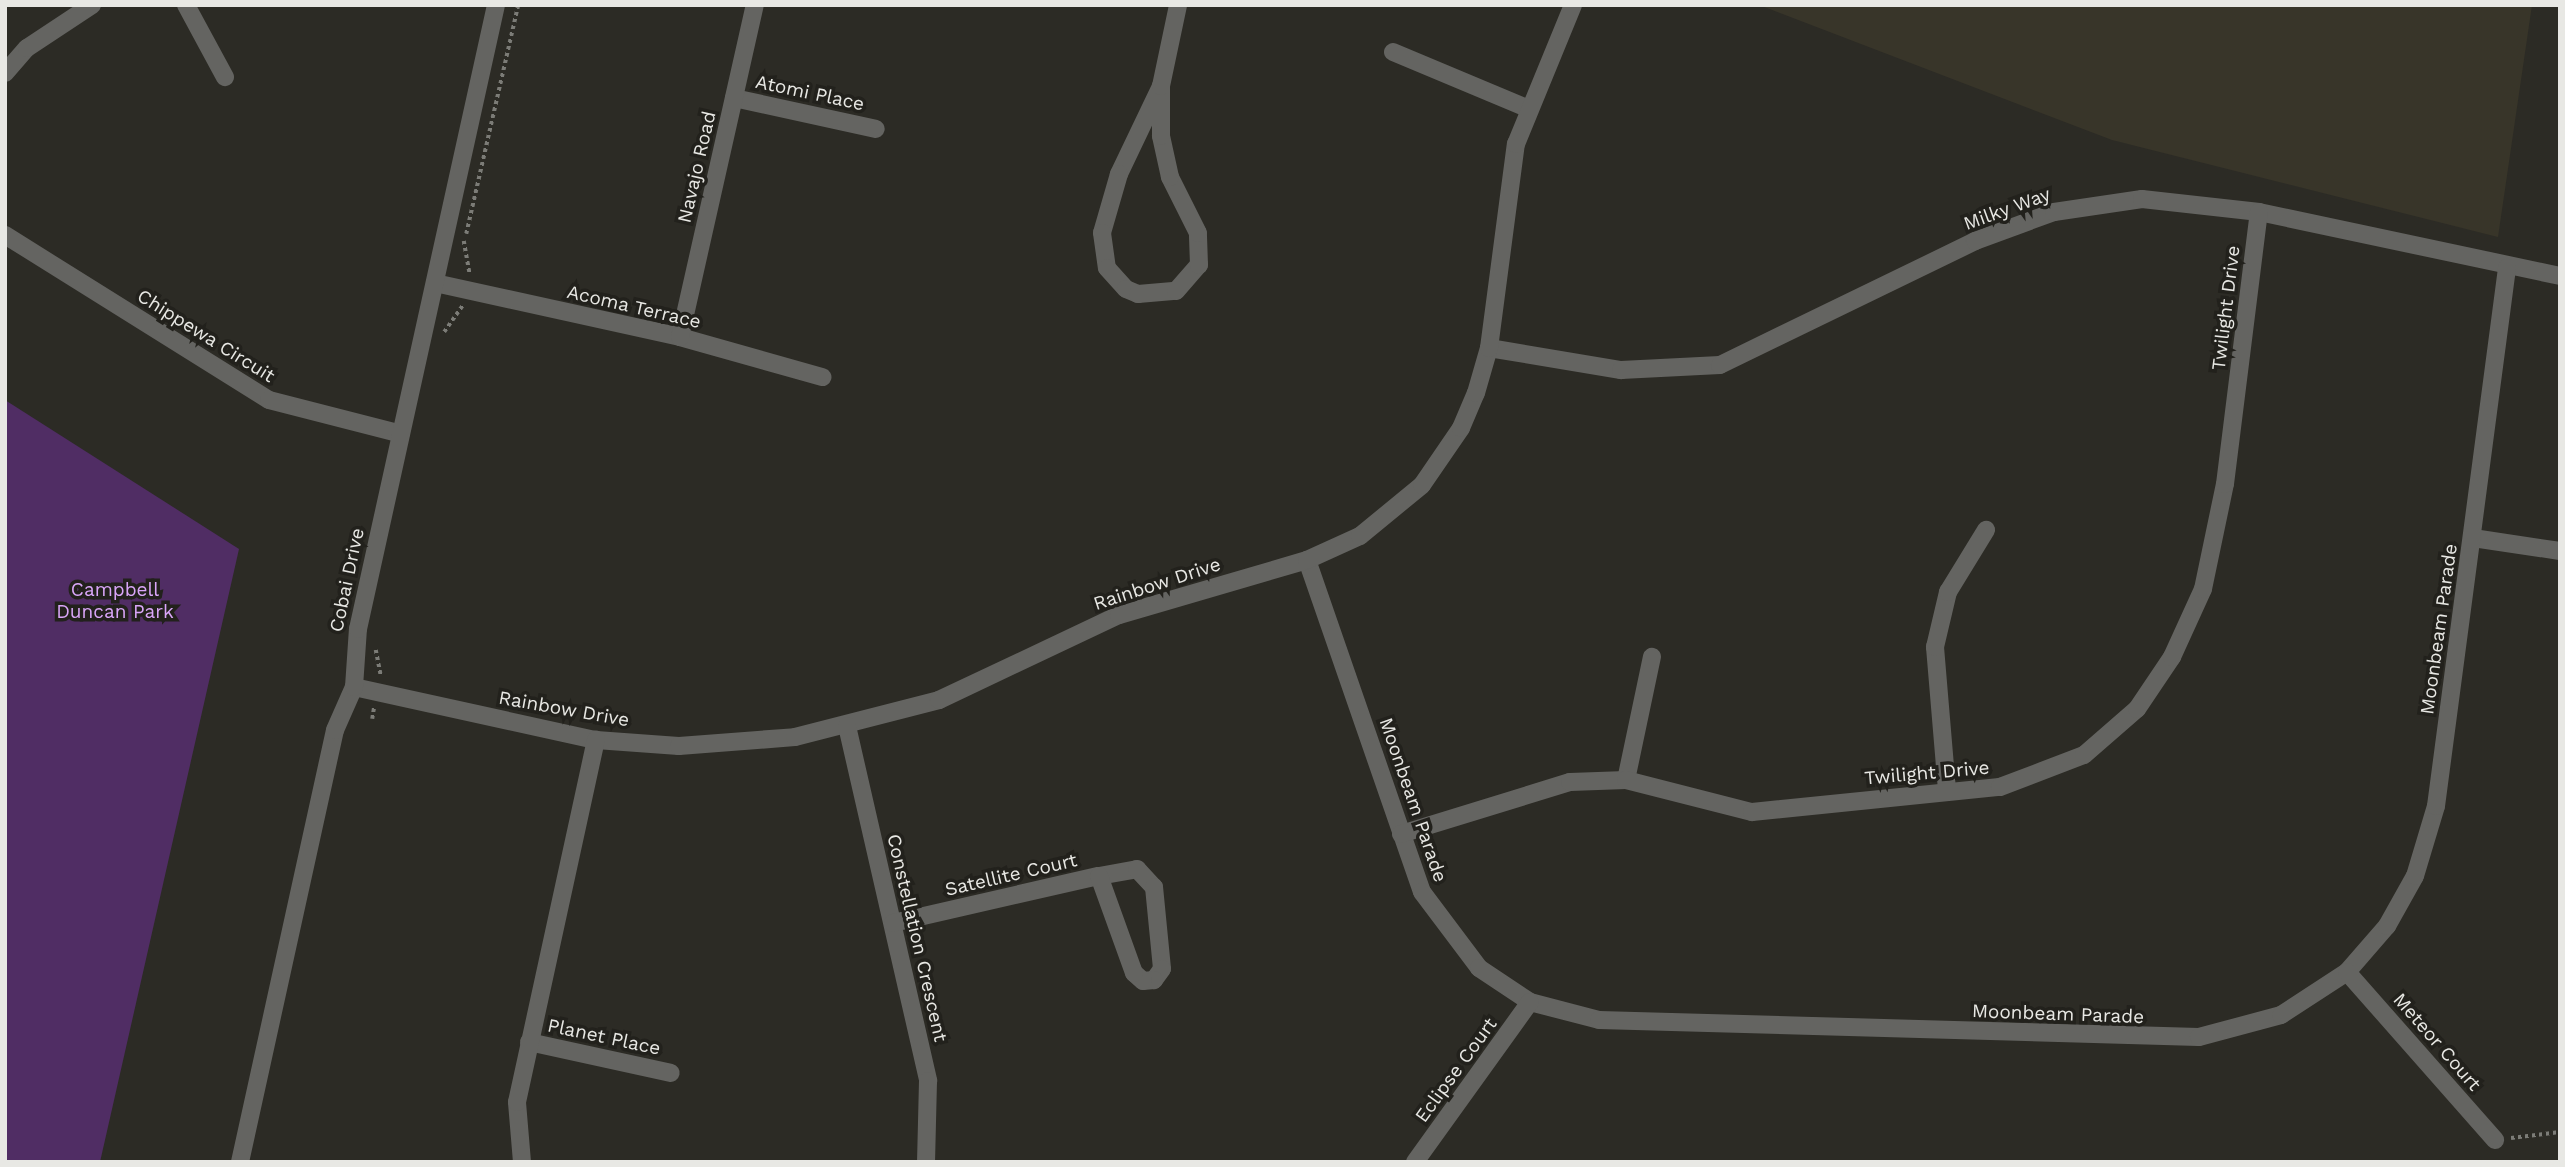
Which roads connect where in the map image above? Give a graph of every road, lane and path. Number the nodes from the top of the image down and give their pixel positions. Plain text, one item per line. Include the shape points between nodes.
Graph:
1 (92, 5) edge
2 (186, 5) edge
3 (496, 5) edge
4 (518, 5) edge
5 (755, 5) edge
6 (1178, 5) edge
7 (1573, 5) edge
8 (1393, 52) dead end
9 (5, 73) edge
10 (225, 77) dead end
11 (1161, 86) junction
12 (734, 98) junction
13 (1529, 109) junction
14 (876, 129) dead end
15 (2259, 212) junction
16 (5, 235) edge
17 (2507, 268) junction
18 (2560, 276) edge
19 (435, 283) junction
20 (466, 290) junction
21 (680, 337) junction
22 (441, 346) dead end
23 (1489, 348) junction
24 (822, 377) dead end
25 (401, 434) junction
26 (1986, 530) dead end
27 (2473, 538) junction
28 (2560, 551) edge
29 (1307, 560) junction
30 (376, 642) dead end
31 (1652, 657) dead end
32 (354, 688) junction
33 (377, 693) junction
34 (372, 719) dead end
35 (847, 726) junction
36 (596, 740) junction
37 (1626, 780) junction
38 (1947, 790) junction
39 (1401, 834) junction
40 (1099, 876) junction
41 (893, 923) junction
42 (2347, 972) junction
43 (1530, 1002) junction
44 (529, 1042) junction
45 (671, 1073) dead end
46 (2560, 1132) edge
47 (2495, 1140) joint
48 (240, 1162) edge
49 (522, 1162) edge
50 (926, 1162) edge
51 (1415, 1162) edge

1 - 9 street via 27,48
2 - 10 street
3 - 19 street, Cobai Drive
4 - 20 path via 464,243 470,272
5 - 12 street, Navajo Road
6 - 11 street
7 - 13 street, Rainbow Drive
8 - 13 street
11 - 11 street via 1164,157 1201,249 1199,265 1184,286 1159,296 1126,289 1107,268 1104,218 1149,103
12 - 14 street, Atomi Place
12 - 21 street, Navajo Road
13 - 23 street, Rainbow Drive via 1510,173
15 - 17 street, Milky Way
15 - 23 street, Milky Way via 2142,199 2054,212 1975,241 1720,365 1621,370
15 - 38 street, Twilight Drive via 2224,484 2203,589 2172,657 2137,709 2084,755 2000,787
16 - 25 street, Chippewa Circuit via 269,400
17 - 18 street, Milky Way
17 - 27 street, Moonbeam Parade
19 - 20 street, Acoma Terrace
19 - 25 street, Cobai Drive
20 - 21 street, Acoma Terrace
20 - 22 path via 462,311 446,326
21 - 24 street, Acoma Terrace
23 - 29 street, Rainbow Drive via 1461,428 1422,485 1360,536
25 - 32 street, Cobai Drive via 358,629
26 - 38 street via 1948,592 1935,647
27 - 28 street
27 - 42 street, Moonbeam Parade via 2436,806 2415,876 2387,926
29 - 35 street, Rainbow Drive via 1151,604 965,691
29 - 39 street, Moonbeam Parade
30 - 33 path via 383,666
31 - 37 street
32 - 33 street, Rainbow Drive
32 - 48 street, Cobai Drive via 335,730
33 - 34 path
33 - 36 street, Rainbow Drive
35 - 36 street, Rainbow Drive via 711,744
35 - 41 street, Constellation Crescent
36 - 44 street
37 - 38 street, Twilight Drive via 1752,812
37 - 39 street, Twilight Drive via 1570,782
39 - 43 street, Moonbeam Parade via 1422,892 1447,932 1479,968
40 - 40 street, Satellite Court via 1137,869 1151,879 1162,969 1154,981 1143,981 1134,973
40 - 41 street, Satellite Court
41 - 50 street, Constellation Crescent via 928,1081
42 - 43 street, Moonbeam Parade via 2281,1015 2199,1037 1599,1020
42 - 47 street, Meteor Court
43 - 51 street, Eclipse Court
44 - 45 street, Planet Place
44 - 49 street via 516,1102
46 - 47 path

